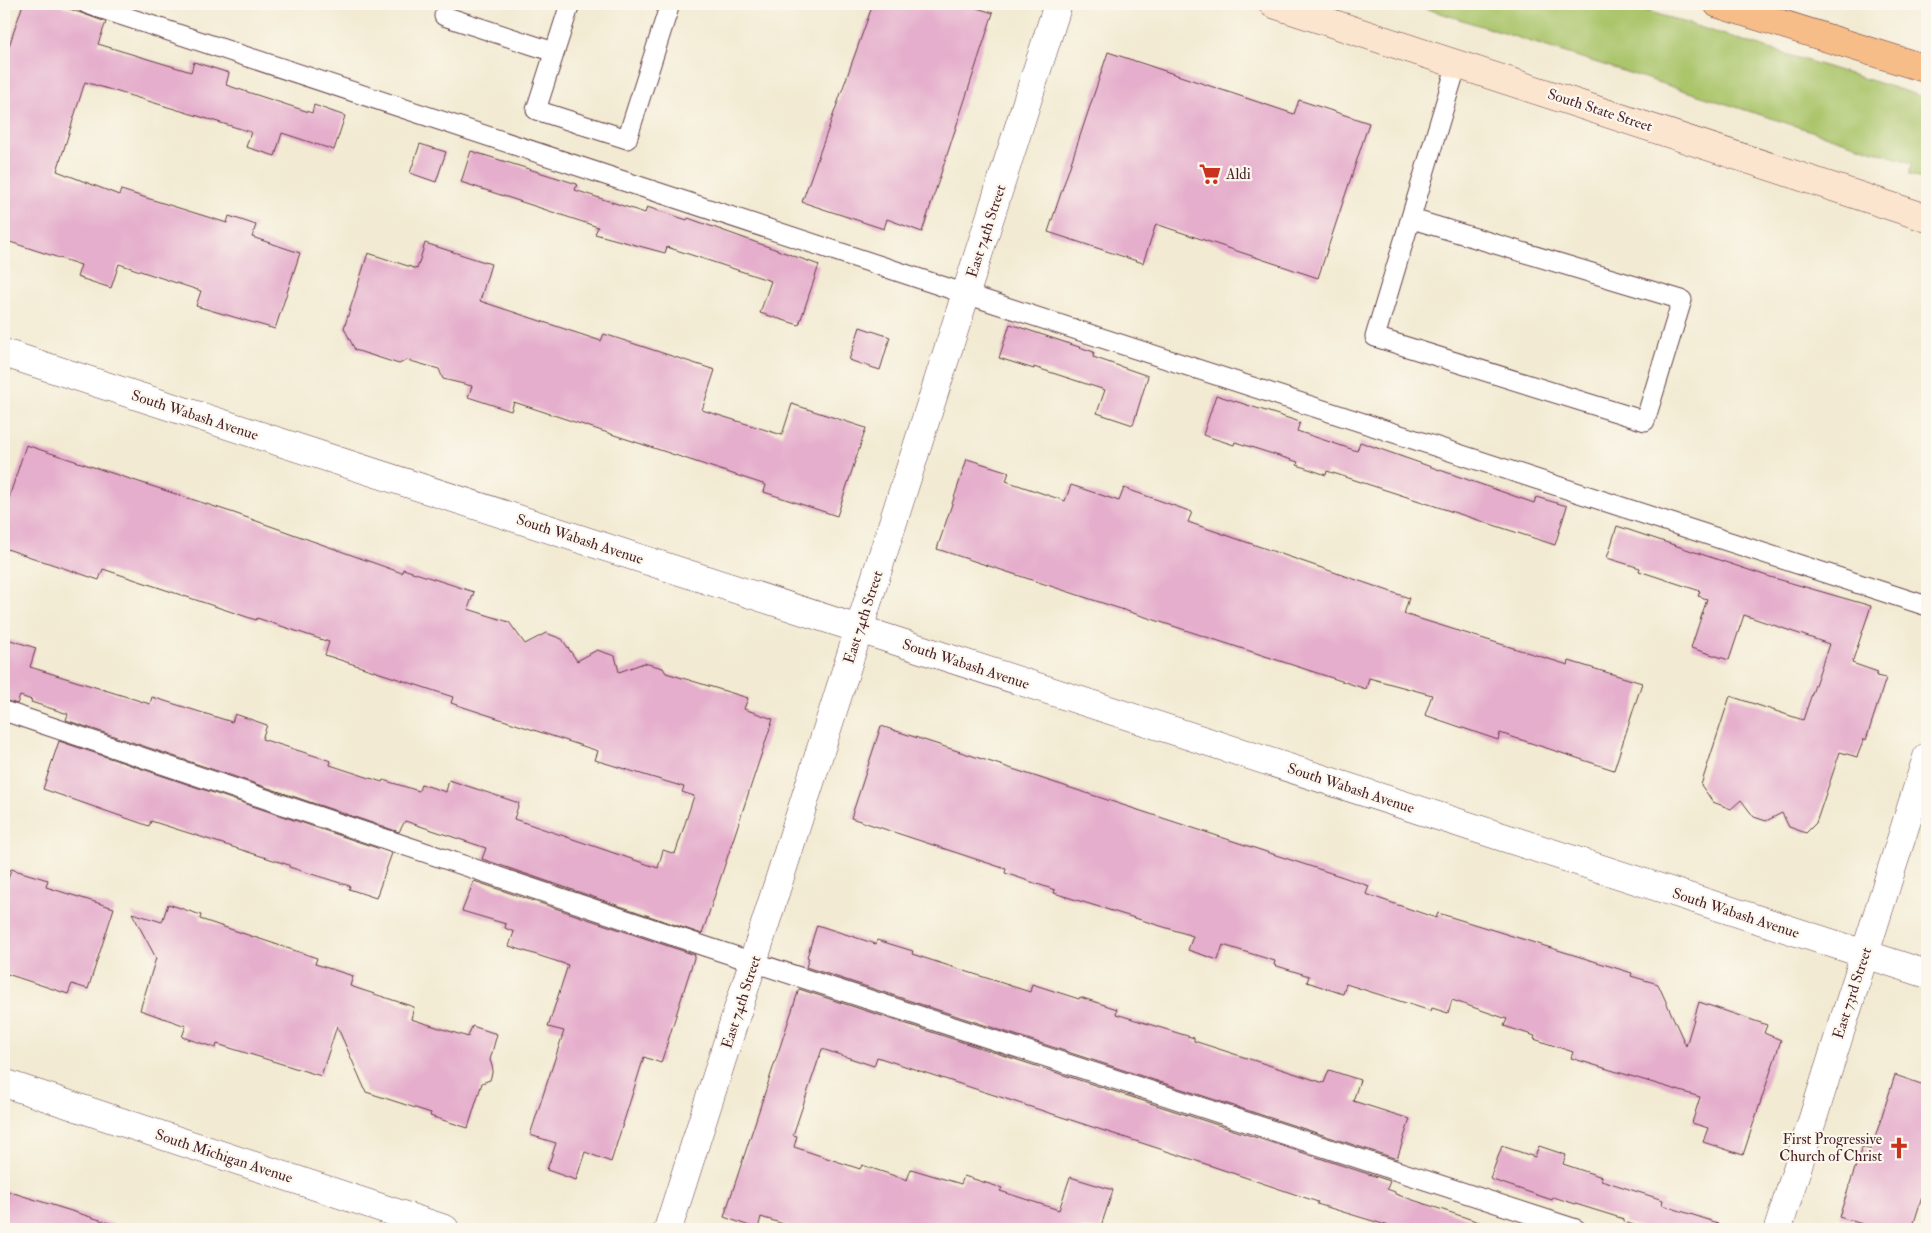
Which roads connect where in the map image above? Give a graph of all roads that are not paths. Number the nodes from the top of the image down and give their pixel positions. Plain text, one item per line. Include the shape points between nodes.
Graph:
1 (87, 4) edge
2 (570, 4) edge
3 (670, 4) edge
4 (1058, 4) edge
5 (1272, 4) edge
6 (1718, 4) edge
7 (444, 16) dead end
8 (554, 52) junction
9 (1457, 64) junction
10 (1927, 69) edge
11 (1927, 218) edge
12 (1412, 219) junction
13 (966, 294) junction
14 (4, 353) edge
15 (1927, 606) edge
16 (859, 629) junction
17 (4, 711) edge
18 (1927, 757) edge
19 (1865, 954) junction
20 (753, 962) junction
21 (1927, 974) edge
22 (4, 1083) edge
23 (444, 1229) edge
24 (668, 1229) edge
25 (1576, 1229) edge
26 (1778, 1229) edge

1 - 13 lane
2 - 8 lane
3 - 8 lane via 627,139 536,110
4 - 13 street, East 74th Street
5 - 9 main road, South State Street
6 - 10 highway
7 - 8 lane
9 - 11 main road, South State Street
9 - 12 lane
12 - 12 lane via 1682,300 1645,421 1376,337
13 - 15 lane
13 - 16 street, East 74th Street
14 - 16 street, South Wabash Avenue
16 - 19 street, South Wabash Avenue
16 - 20 street, East 74th Street
17 - 20 lane
18 - 19 street, East 73rd Street
19 - 21 street, South Wabash Avenue
19 - 26 street, East 73rd Street
20 - 24 street, East 74th Street
20 - 25 lane
22 - 23 street, South Michigan Avenue

